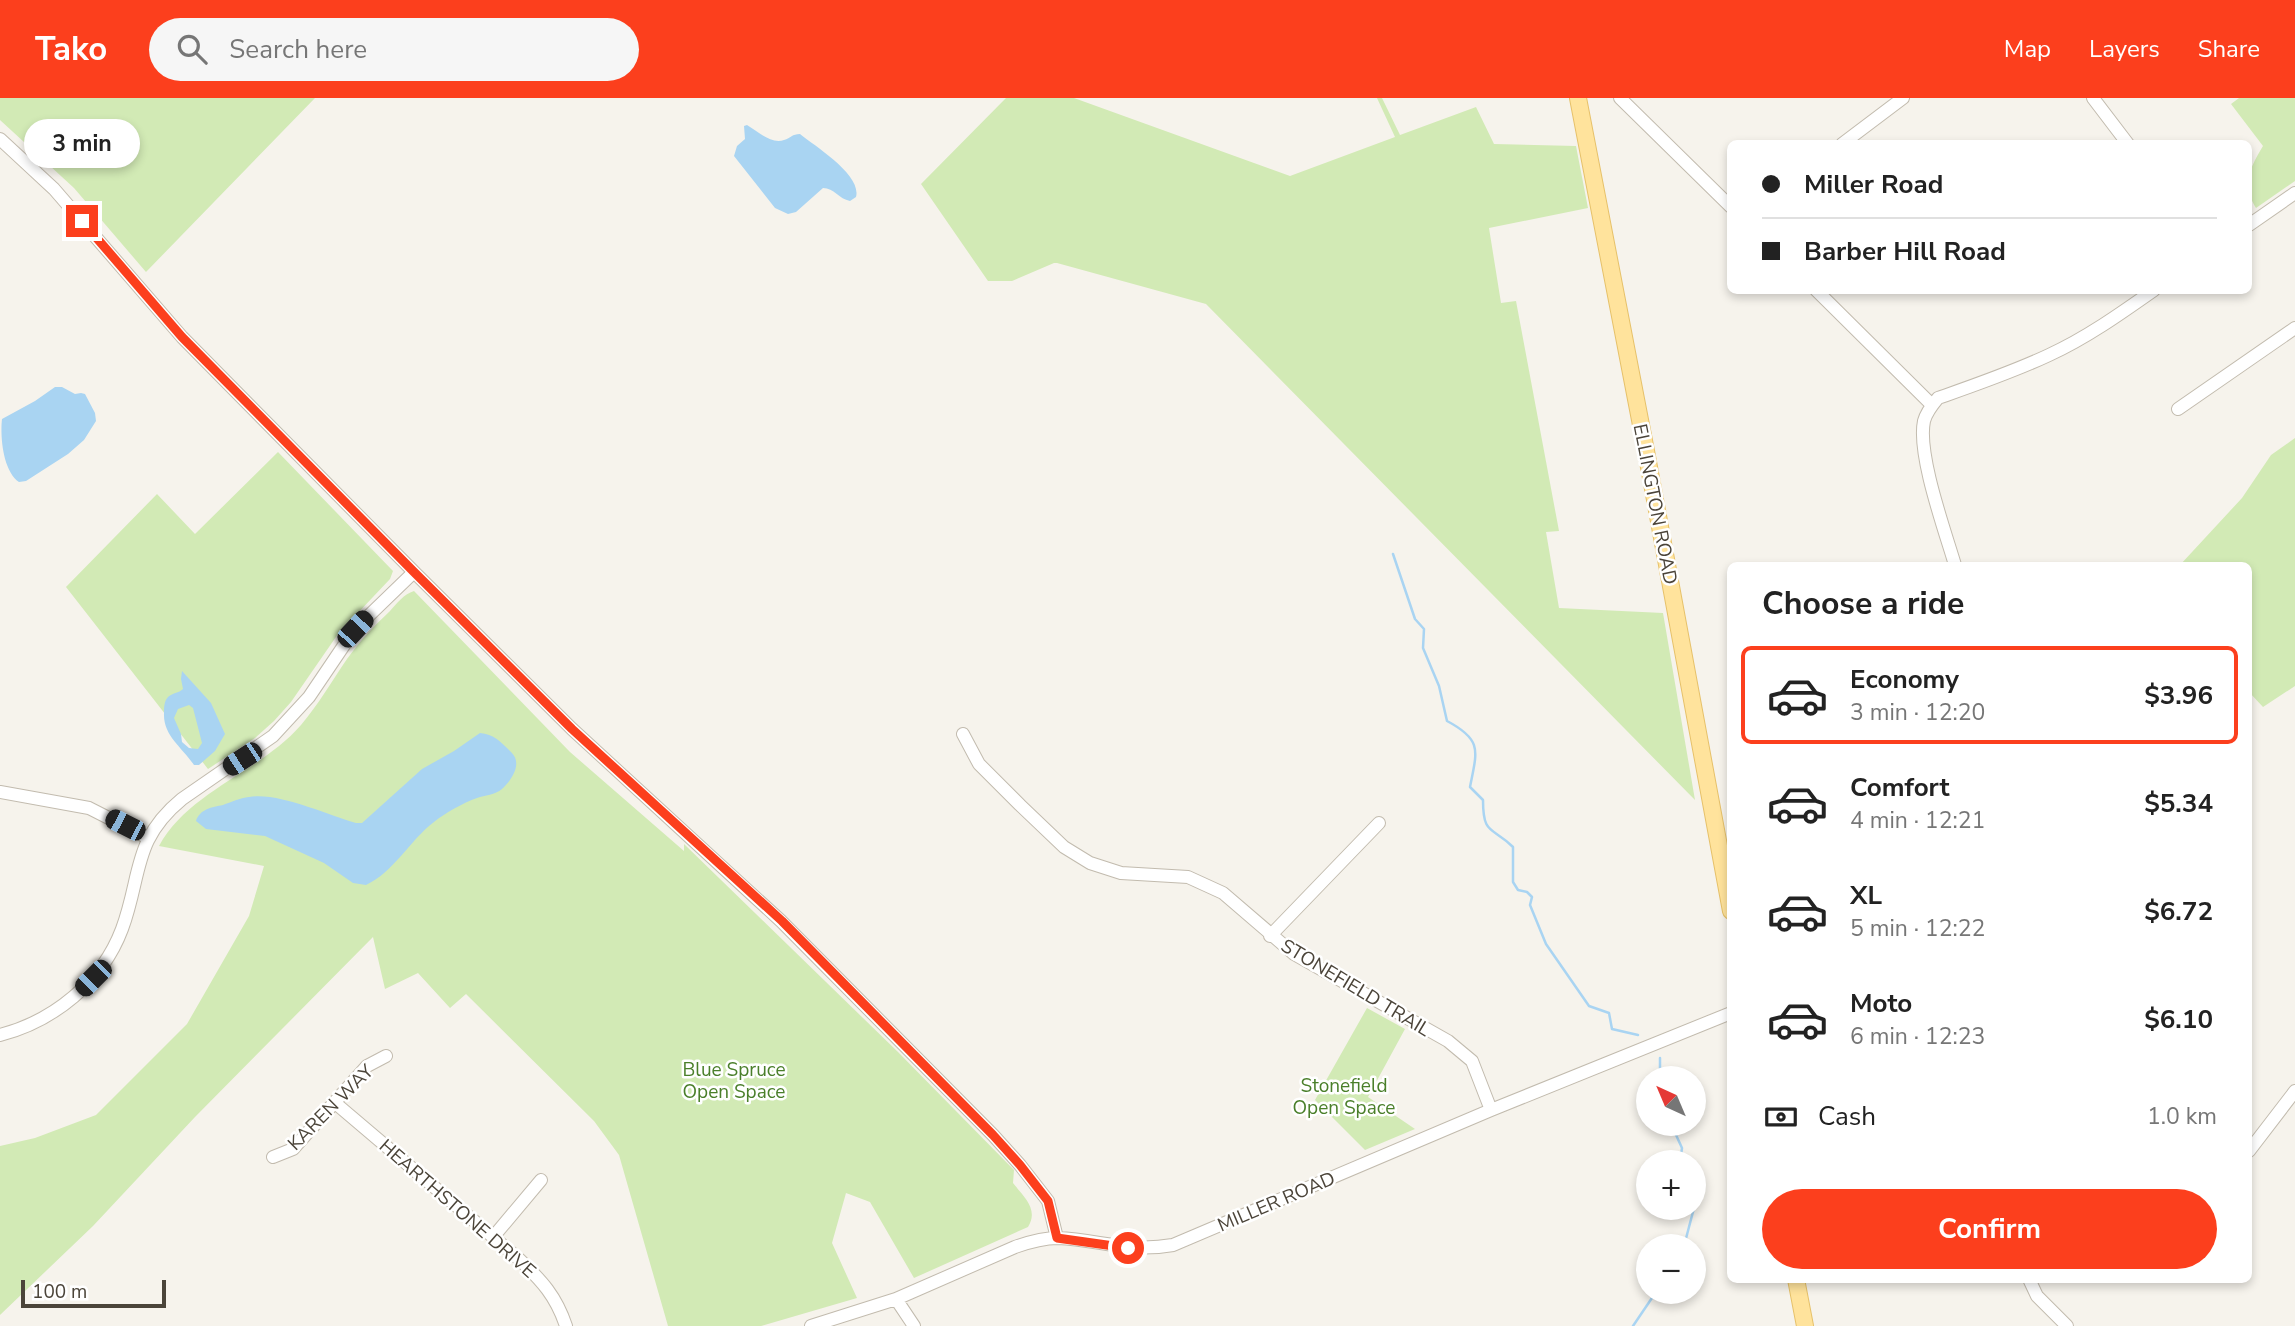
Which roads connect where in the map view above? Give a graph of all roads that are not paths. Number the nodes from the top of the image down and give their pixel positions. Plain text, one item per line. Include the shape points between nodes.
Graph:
1 (1577, 98) edge
2 (1620, 98) edge
3 (1903, 98) edge
4 (2093, 98) edge
5 (0, 139) edge
6 (1847, 140) edge
7 (2125, 140) edge
8 (2293, 198) edge
9 (1727, 203) edge
10 (2252, 223) edge
11 (1820, 294) edge
12 (2148, 294) edge
13 (2295, 328) edge
14 (1932, 405) junction
15 (2178, 409) dead end
16 (1954, 562) edge
17 (414, 572) junction
18 (962, 734) dead end
19 (0, 792) edge
20 (1379, 823) dead end
21 (148, 838) junction
22 (1727, 889) edge
23 (1270, 936) junction
24 (1727, 1015) edge
25 (0, 1035) edge
26 (386, 1056) dead end
27 (2295, 1091) edge
28 (334, 1102) junction
29 (1491, 1110) junction
30 (2252, 1147) edge
31 (273, 1157) dead end
32 (541, 1180) dead end
33 (494, 1236) junction
34 (1057, 1238) junction
35 (1797, 1283) edge
36 (2031, 1283) edge
37 (897, 1299) junction
38 (566, 1326) edge
39 (811, 1326) edge
40 (914, 1326) edge
41 (1805, 1326) edge
42 (2067, 1326) edge

1 - 22 main road, ELLINGTON ROAD
2 - 9 street
3 - 6 street
4 - 7 street
5 - 17 street via 54,189 182,337
8 - 10 street
11 - 14 street
12 - 14 street via 2050,355 1938,398
13 - 15 street
14 - 16 street via 1924,421 1924,446
17 - 21 street via 355,629 309,696 273,736 182,799
17 - 34 street via 572,729 782,921 993,1135 1048,1201
18 - 23 street, STONEFIELD TRAIL via 979,764 1064,847 1090,863 1121,873 1188,877 1223,893
19 - 21 street via 89,808
20 - 23 street
21 - 25 street via 122,928 103,965 52,1013
23 - 29 street, STONEFIELD TRAIL via 1462,1051 1472,1061
24 - 29 street, MILLER ROAD
26 - 28 street, KAREN WAY via 368,1066
27 - 30 street
28 - 31 street, KAREN WAY via 293,1149
28 - 33 street, HEARTHSTONE DRIVE
29 - 34 street, MILLER ROAD via 1173,1245 1149,1250
32 - 33 street
33 - 38 street, HEARTHSTONE DRIVE via 545,1283
34 - 37 street, MILLER ROAD via 1015,1247
35 - 41 main road
36 - 42 street via 2037,1296
37 - 39 street, MILLER ROAD
37 - 40 street

